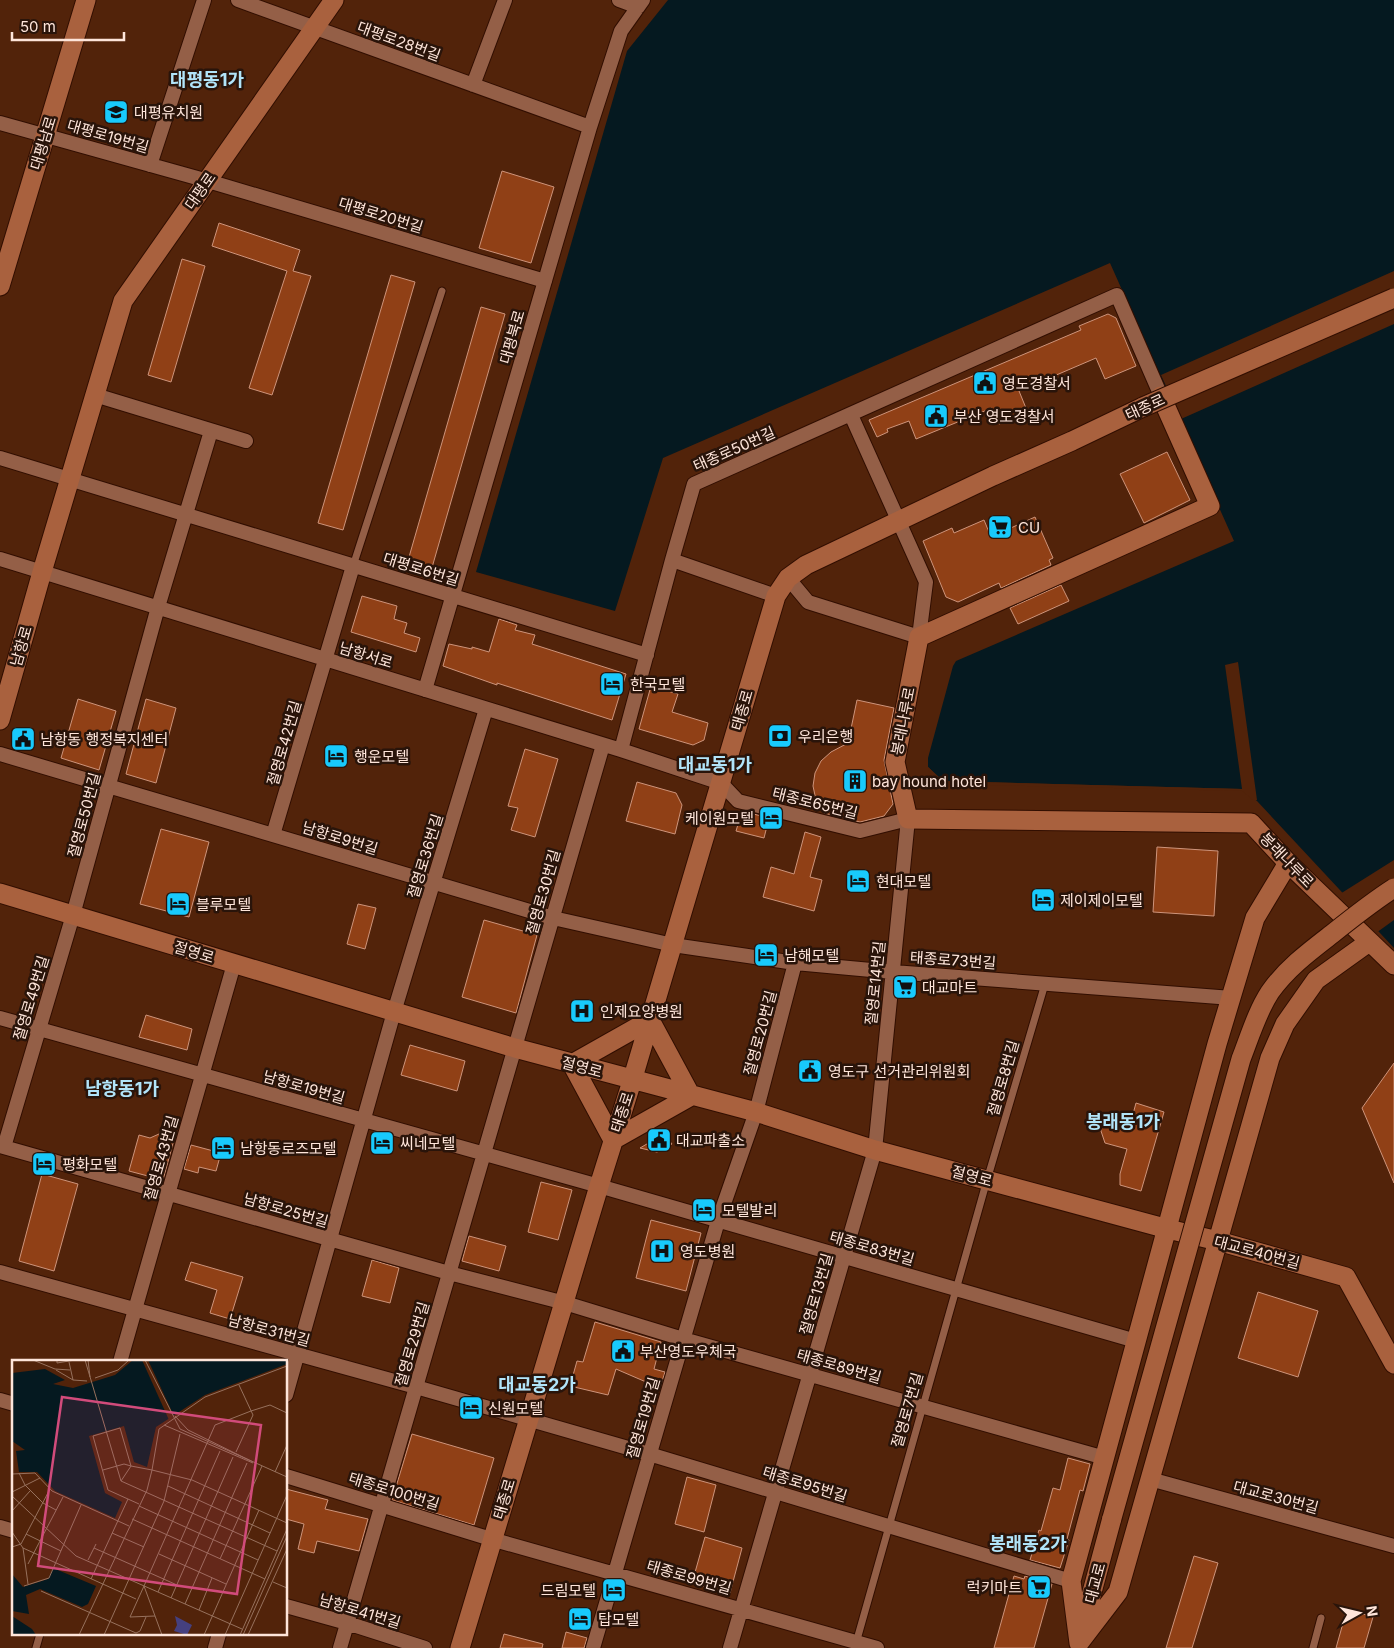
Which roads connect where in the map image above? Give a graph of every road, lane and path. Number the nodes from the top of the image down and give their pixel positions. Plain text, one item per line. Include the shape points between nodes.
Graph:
1 (86, 0) edge
2 (204, 0) edge
3 (238, 0) edge
4 (334, 0) edge
5 (505, 0) edge
6 (619, 0) edge
7 (641, 3) edge
8 (315, 28) junction
9 (473, 84) junction
10 (0, 122) edge
11 (590, 127) junction
12 (45, 135) junction
13 (150, 165) junction
14 (208, 181) junction
15 (545, 281) junction
16 (0, 286) edge
17 (442, 291) dead end
18 (1394, 298) edge
19 (95, 395) junction
20 (1161, 396) joint
21 (851, 415) junction
22 (211, 431) junction
23 (246, 441) dead end
24 (0, 458) edge
25 (70, 479) junction
26 (186, 514) junction
27 (898, 522) junction
28 (0, 559) edge
29 (672, 560) junction
30 (353, 566) junction
31 (42, 572) junction
32 (788, 578) junction
33 (454, 596) junction
34 (776, 596) junction
35 (158, 608) junction
36 (919, 637) junction
37 (647, 655) junction
38 (325, 659) junction
39 (425, 690) junction
40 (486, 709) junction
41 (0, 720) edge
42 (603, 745) junction
43 (621, 750) junction
44 (0, 754) edge
45 (721, 783) junction
46 (108, 786) junction
47 (908, 818) junction
48 (273, 835) junction
49 (1288, 863) junction
50 (433, 883) junction
51 (1394, 888) edge
52 (0, 893) edge
53 (73, 915) junction
54 (553, 918) junction
55 (1370, 942) junction
56 (673, 945) junction
57 (796, 963) junction
58 (234, 964) junction
59 (1394, 965) edge
60 (893, 972) junction
61 (1045, 984) junction
62 (1232, 998) junction
63 (394, 1012) junction
64 (0, 1018) edge
65 (650, 1020) junction
66 (39, 1029) junction
67 (515, 1048) junction
68 (572, 1064) junction
69 (202, 1075) junction
70 (632, 1080) junction
71 (691, 1096) junction
72 (756, 1112) junction
73 (363, 1121) junction
74 (613, 1140) junction
75 (2, 1146) edge
76 (875, 1150) junction
77 (484, 1154) junction
78 (987, 1180) junction
79 (599, 1186) junction
80 (168, 1193) junction
81 (718, 1221) junction
82 (1168, 1229) junction
83 (330, 1239) junction
84 (1218, 1241) junction
85 (844, 1257) junction
86 (0, 1272) edge
87 (449, 1272) junction
88 (956, 1289) junction
89 (565, 1302) junction
90 (135, 1310) junction
91 (683, 1339) junction
92 (1136, 1341) junction
93 (298, 1355) junction
94 (121, 1360) edge
95 (1394, 1364) edge
96 (810, 1375) junction
97 (416, 1387) junction
98 (288, 1388) edge
99 (923, 1407) junction
100 (529, 1420) junction
101 (649, 1454) junction
102 (1104, 1458) junction
103 (288, 1477) edge
104 (1150, 1479) junction
105 (775, 1492) junction
106 (382, 1504) junction
107 (889, 1526) junction
108 (492, 1539) junction
109 (1394, 1546) edge
110 (614, 1573) junction
111 (1070, 1581) junction
112 (288, 1607) edge
113 (741, 1609) junction
114 (1322, 1618) dead end
115 (347, 1623) junction
116 (855, 1645) edge
117 (1078, 1645) edge
118 (340, 1648) edge
119 (425, 1648) edge
120 (460, 1648) edge
121 (593, 1648) edge
122 (730, 1648) edge
123 (877, 1648) edge
124 (1313, 1648) edge

1 - 12 main road, 대평남로
2 - 13 street
3 - 8 street, 대평로28번길
4 - 8 main road, 대평로
5 - 9 street
6 - 7 street
7 - 11 street, 대평북로 via 621,31
8 - 9 street, 대평로28번길
8 - 14 main road, 대평로
9 - 11 street, 대평로28번길
10 - 12 street, 대평로19번길
11 - 15 street, 대평북로
12 - 13 street, 대평로19번길
12 - 16 main road, 대평남로
13 - 14 street, 대평로19번길
14 - 15 street, 대평로20번길
14 - 19 main road, 대평로 via 123,300
15 - 33 street, 대평북로
17 - 30 lane
18 - 27 main road, 태종로, bridge via 1143,407
19 - 22 street
19 - 25 main road, 대평로
20 - 21 street via 1117,295
20 - 36 main road via 1210,506
21 - 27 street
21 - 29 street, 태종로50번길 via 694,484
22 - 23 street
22 - 26 street
24 - 25 street
25 - 26 street, 대평로6번길
25 - 31 main road, 대평로
26 - 30 street, 대평로6번길
26 - 35 street
27 - 32 main road, 태종로 via 806,564
27 - 36 street via 926,582
28 - 31 street, 남항서로
29 - 34 street
29 - 37 street, 태종로50번길
30 - 33 street, 대평로6번길
30 - 38 street, 절영로42번길
31 - 35 street, 남항서로
31 - 41 main road, 남항로
32 - 34 main road, 태종로
32 - 36 street via 808,602
33 - 37 street, 대평로6번길
33 - 39 street, 대평북로
34 - 45 main road, 태종로
35 - 38 street, 남항서로
35 - 46 street, 절영로50번길
36 - 47 main road, 봉래나루로 via 895,762
37 - 43 street, 태종로50번길
38 - 39 street, 남항서로
38 - 48 street, 절영로42번길
39 - 40 street, 남항서로
40 - 42 street, 남항서로
40 - 50 street, 절영로36번길
42 - 43 street, 남항서로
42 - 54 street, 절영로30번길
43 - 45 street, 남항서로
44 - 46 street, 남항로9번길
45 - 47 street, 태종로65번길 via 738,801 860,831
45 - 56 main road, 태종로
46 - 48 street, 남항로9번길
46 - 53 street, 절영로50번길
47 - 49 main road, 봉래나루로 via 1251,823
47 - 60 street, 절영로14번길
48 - 50 street, 남항로9번길
49 - 55 main road, 봉래나루로
49 - 62 main road via 1255,918
50 - 54 street, 남항로9번길
50 - 63 street, 절영로36번길
51 - 117 main road, 대교로, bridge via 1288,970 1259,1011 1241,1059
52 - 53 main road, 절영로
53 - 58 main road, 절영로
53 - 66 street, 절영로49번길
54 - 56 street, 남항로9번길
54 - 67 street, 절영로30번길
55 - 59 main road, 봉래나루로
55 - 84 main road via 1316,980 1285,1024 1270,1058
56 - 57 street, 태종로73번길
56 - 65 main road, 태종로
57 - 60 street, 태종로73번길
57 - 72 street, 절영로20번길
58 - 63 main road, 절영로
58 - 69 street, 절영로43번길
60 - 61 street, 태종로73번길
60 - 76 street, 절영로14번길
61 - 62 street, 태종로73번길
61 - 78 lane, 절영로8번길
62 - 82 main road
63 - 67 main road, 절영로
63 - 73 street, 절영로36번길
64 - 66 street, 남항로19번길
65 - 68 main road
65 - 70 main road, 태종로
65 - 71 main road
66 - 69 street, 남항로19번길
66 - 75 street, 절영로49번길
67 - 68 main road, 절영로
67 - 77 street, 절영로29번길
68 - 70 main road, 절영로
68 - 74 main road
69 - 73 street, 남항로19번길
69 - 80 street, 절영로43번길
70 - 71 main road, 절영로
70 - 74 main road, 태종로
71 - 72 main road, 절영로
71 - 74 main road
72 - 76 main road, 절영로
72 - 81 street, 절영로19번길
73 - 77 street, 남항로19번길
73 - 83 street, 절영로36번길
74 - 79 main road, 태종로
75 - 80 street, 남항로25번길
76 - 78 main road, 절영로
76 - 85 street, 절영로13번길
77 - 79 street, 남항로19번길
77 - 87 street, 절영로29번길
78 - 82 main road, 절영로
78 - 88 lane, 절영로7번길
79 - 81 street, 태종로83번길
79 - 89 main road, 태종로
80 - 83 street, 남항로25번길
80 - 90 street, 절영로43번길
81 - 85 street, 태종로83번길
81 - 91 street, 절영로19번길
82 - 84 main road, 대교로40번길
82 - 92 main road
83 - 87 street, 남항로25번길
83 - 93 street, 절영로36번길
84 - 95 main road, 대교로40번길 via 1346,1277
84 - 104 main road
85 - 88 street, 태종로83번길
85 - 96 street, 절영로13번길
86 - 90 street, 남항로31번길
87 - 89 street, 남항로25번길
87 - 97 street, 절영로29번길
88 - 92 street, 태종로83번길
88 - 99 lane, 절영로7번길
89 - 91 street, 태종로89번길
89 - 100 main road, 태종로
90 - 93 street, 남항로31번길
90 - 94 street, 절영로43번길
91 - 96 street, 태종로89번길
91 - 101 street, 절영로19번길
92 - 102 main road
93 - 97 street, 남항로31번길
93 - 98 street, 절영로36번길
96 - 99 street, 태종로89번길
96 - 105 street, 절영로13번길
97 - 100 street, 남항로31번길
97 - 106 street, 절영로29번길
99 - 102 street, 태종로89번길
99 - 107 lane, 절영로7번길
100 - 101 street, 태종로95번길
100 - 108 main road, 태종로
101 - 105 street, 태종로95번길
101 - 110 street, 절영로19번길
102 - 111 main road
103 - 106 street, 태종로100번길
104 - 109 street, 대교로30번길
104 - 117 main road via 1118,1592
105 - 107 street, 태종로95번길
105 - 113 street, 절영로13번길
106 - 108 street, 태종로100번길
106 - 115 street, 절영로29번길
107 - 111 street, 태종로95번길
107 - 116 lane, 절영로7번길
108 - 110 street, 태종로99번길
108 - 120 main road, 태종로
110 - 113 street, 태종로99번길
110 - 121 street, 절영로19번길
111 - 117 main road
112 - 115 street, 남항로41번길
113 - 116 street, 태종로99번길
113 - 122 street, 절영로13번길
114 - 124 lane
115 - 118 street, 절영로29번길
115 - 119 street, 남항로41번길
116 - 123 street, 태종로99번길

